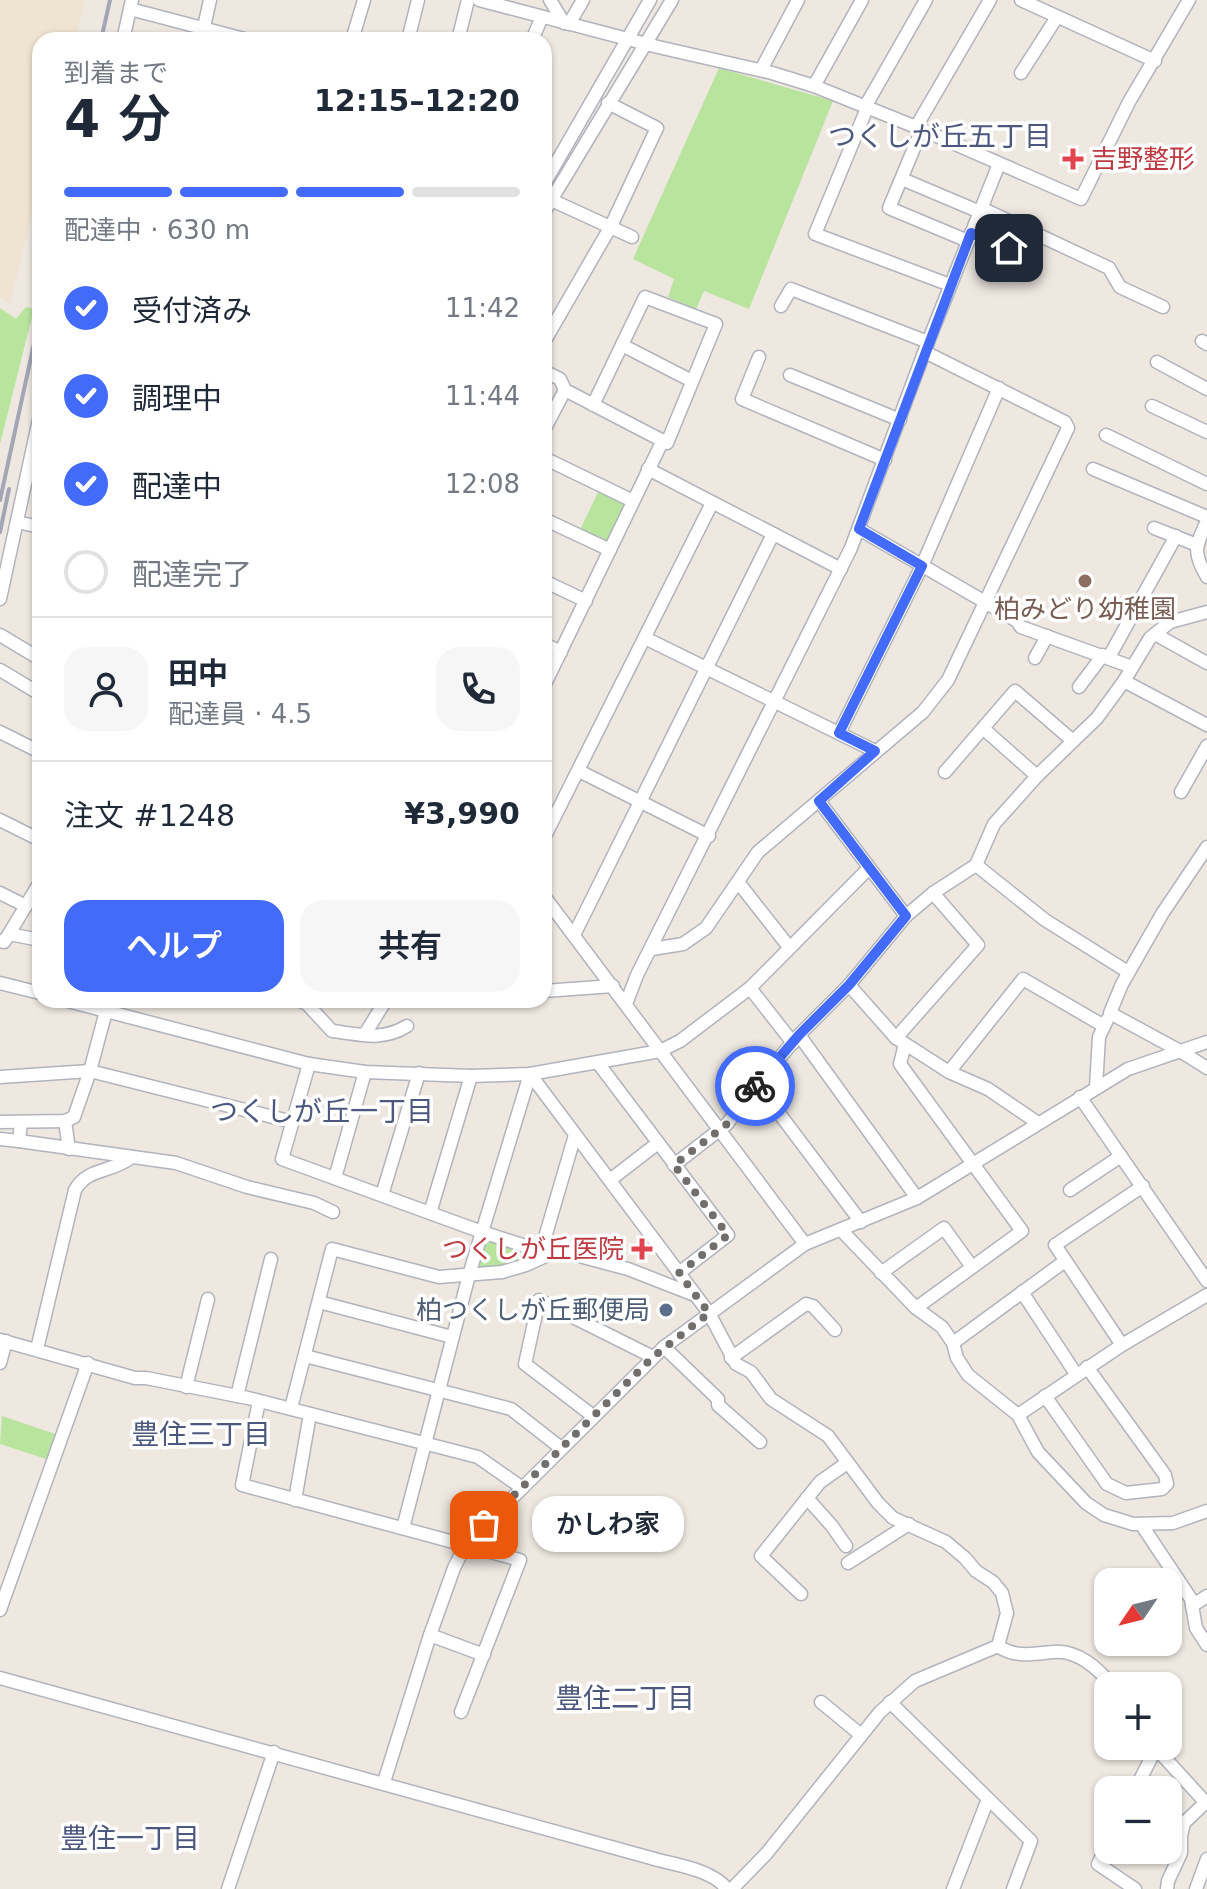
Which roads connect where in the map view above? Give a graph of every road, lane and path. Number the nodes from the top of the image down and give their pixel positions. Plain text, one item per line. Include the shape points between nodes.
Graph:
1 (210, 0) edge
2 (364, 0) edge
3 (418, 0) edge
4 (468, 0) edge
5 (479, 0) edge
6 (550, 0) edge
7 (583, 0) edge
8 (650, 0) edge
9 (672, 0) edge
10 (798, 0) edge
11 (862, 0) edge
12 (926, 0) edge
13 (990, 0) edge
14 (1021, 0) edge
15 (1189, 0) edge
16 (131, 4) edge
17 (542, 17) junction
18 (1057, 17) junction
19 (566, 23) junction
20 (125, 32) edge
21 (197, 32) edge
22 (202, 32) edge
23 (354, 32) edge
24 (410, 32) edge
25 (460, 32) edge
26 (535, 32) edge
27 (629, 39) junction
28 (645, 44) junction
29 (1155, 61) junction
30 (761, 70) junction
31 (1021, 73) dead end
32 (814, 86) junction
33 (608, 103) junction
34 (866, 107) junction
35 (919, 128) junction
36 (999, 164) junction
37 (552, 170) edge
38 (902, 179) junction
39 (552, 192) edge
40 (552, 200) edge
41 (980, 210) junction
42 (611, 226) junction
43 (632, 237) dead end
44 (970, 237) junction
45 (1009, 248) dead end
46 (950, 285) junction
47 (781, 306) dead end
48 (1163, 307) dead end
49 (552, 328) edge
50 (622, 345) junction
51 (927, 347) junction
52 (759, 357) dead end
53 (1157, 362) dead end
54 (552, 375) edge
55 (790, 375) dead end
56 (692, 381) junction
57 (999, 388) junction
58 (1207, 389) edge
59 (565, 390) junction
60 (593, 405) junction
61 (1152, 406) dead end
62 (552, 415) edge
63 (900, 420) junction
64 (1207, 432) edge
65 (1106, 435) dead end
66 (663, 440) junction
67 (32, 452) edge
68 (885, 460) junction
69 (552, 462) edge
70 (648, 469) junction
71 (1093, 469) dead end
72 (1207, 484) edge
73 (633, 501) junction
74 (712, 503) junction
75 (1207, 519) edge
76 (17, 522) junction
77 (552, 523) edge
78 (32, 525) edge
79 (1154, 528) dead end
80 (859, 529) junction
81 (773, 534) junction
82 (1176, 536) junction
83 (610, 550) junction
84 (1200, 552) edge
85 (922, 566) junction
86 (841, 569) junction
87 (1207, 577) edge
88 (552, 585) edge
89 (0, 599) edge
90 (586, 601) junction
91 (985, 602) junction
92 (1207, 612) edge
93 (1155, 634) junction
94 (0, 635) edge
95 (1047, 636) junction
96 (645, 638) junction
97 (552, 648) edge
98 (561, 652) junction
99 (32, 654) edge
100 (1106, 656) junction
101 (1035, 658) dead end
102 (1207, 663) edge
103 (1132, 667) junction
104 (708, 669) junction
105 (0, 670) edge
106 (552, 670) edge
107 (1124, 681) junction
108 (1079, 687) dead end
109 (32, 689) edge
110 (774, 702) junction
111 (1207, 725) edge
112 (985, 730) junction
113 (0, 732) edge
114 (839, 733) junction
115 (1073, 741) junction
116 (1207, 746) edge
117 (32, 748) edge
118 (875, 751) junction
119 (579, 771) junction
120 (945, 772) dead end
121 (1037, 776) junction
122 (1181, 792) dead end
123 (819, 801) junction
124 (641, 802) junction
125 (0, 820) edge
126 (552, 823) edge
127 (32, 836) edge
128 (709, 836) junction
129 (1207, 847) edge
130 (976, 865) junction
131 (869, 868) junction
132 (738, 882) junction
133 (0, 893) edge
134 (933, 893) junction
135 (32, 896) edge
136 (26, 906) junction
137 (552, 906) edge
138 (906, 916) junction
139 (574, 935) junction
140 (4, 938) edge
141 (32, 940) edge
142 (789, 947) junction
143 (652, 949) junction
144 (1128, 972) junction
145 (0, 983) edge
146 (849, 985) junction
147 (613, 986) junction
148 (750, 988) junction
149 (552, 990) edge
150 (32, 991) edge
151 (626, 1004) junction
152 (106, 1008) edge
153 (114, 1008) edge
154 (310, 1008) edge
155 (381, 1008) edge
156 (1110, 1013) junction
157 (407, 1026) dead end
158 (1104, 1026) junction
159 (365, 1034) junction
160 (796, 1039) junction
161 (900, 1041) junction
162 (1207, 1042) edge
163 (660, 1051) junction
164 (1180, 1051) junction
165 (598, 1063) junction
166 (309, 1064) junction
167 (1207, 1068) edge
168 (90, 1071) junction
169 (365, 1072) junction
170 (949, 1072) junction
171 (419, 1073) junction
172 (530, 1074) junction
173 (471, 1076) junction
174 (0, 1077) edge
175 (757, 1084) junction
176 (1096, 1087) junction
177 (1080, 1097) junction
178 (65, 1121) junction
179 (0, 1122) edge
180 (21, 1122) junction
181 (293, 1122) junction
182 (1038, 1123) junction
183 (719, 1130) junction
184 (575, 1135) junction
185 (0, 1139) edge
186 (19, 1141) junction
187 (658, 1143) junction
188 (69, 1149) junction
189 (1121, 1156) junction
190 (132, 1157) junction
191 (974, 1164) junction
192 (674, 1165) junction
193 (335, 1178) junction
194 (610, 1180) junction
195 (1143, 1186) junction
196 (1070, 1190) dead end
197 (382, 1195) junction
198 (917, 1198) junction
199 (333, 1212) dead end
200 (430, 1213) junction
201 (861, 1222) junction
202 (841, 1230) junction
203 (482, 1232) junction
204 (805, 1244) junction
205 (547, 1252) junction
206 (271, 1259) dead end
207 (1065, 1261) junction
208 (972, 1267) junction
209 (679, 1273) junction
210 (881, 1273) junction
211 (469, 1275) junction
212 (1207, 1281) edge
213 (1022, 1292) junction
214 (695, 1295) junction
215 (1207, 1295) edge
216 (208, 1299) dead end
217 (319, 1302) junction
218 (916, 1308) junction
219 (709, 1313) junction
220 (835, 1330) dead end
221 (452, 1337) junction
222 (3, 1341) edge
223 (953, 1343) junction
224 (1122, 1345) junction
225 (664, 1347) junction
226 (37, 1349) junction
227 (305, 1356) junction
228 (653, 1357) junction
229 (731, 1358) junction
230 (0, 1363) edge
231 (88, 1363) junction
232 (1082, 1371) junction
233 (186, 1387) junction
234 (438, 1391) junction
235 (237, 1396) junction
236 (1045, 1396) junction
237 (259, 1401) junction
238 (291, 1408) junction
239 (310, 1414) junction
240 (1018, 1415) junction
241 (593, 1416) junction
242 (760, 1442) dead end
243 (424, 1444) junction
244 (561, 1448) junction
245 (847, 1463) junction
246 (521, 1487) junction
247 (807, 1498) junction
248 (295, 1500) junction
249 (1207, 1511) edge
250 (909, 1524) junction
251 (1141, 1524) junction
252 (403, 1528) junction
253 (466, 1544) junction
254 (846, 1546) dead end
255 (848, 1563) dead end
256 (801, 1594) dead end
257 (1207, 1596) edge
258 (1192, 1606) junction
259 (0, 1610) edge
260 (430, 1635) junction
261 (1205, 1639) edge
262 (998, 1646) junction
263 (484, 1655) junction
264 (1099, 1672) edge
265 (0, 1678) edge
266 (821, 1702) dead end
267 (890, 1702) junction
268 (461, 1712) dead end
269 (861, 1735) junction
270 (274, 1752) junction
271 (1166, 1760) edge
272 (384, 1782) junction
273 (988, 1799) junction
274 (1203, 1805) edge
275 (1207, 1822) edge
276 (1207, 1859) edge
277 (1098, 1864) edge
278 (228, 1889) edge
279 (729, 1889) edge
280 (953, 1889) edge
281 (1013, 1889) edge
282 (1135, 1889) edge
283 (1167, 1889) edge
284 (1196, 1889) edge

1 - 22 street
2 - 23 street
3 - 24 street
4 - 25 street
5 - 17 street
6 - 19 street
7 - 19 street
8 - 27 street
9 - 28 street
10 - 30 street
11 - 32 street
12 - 34 street
13 - 35 street
14 - 18 street
15 - 29 street
16 - 20 street
16 - 21 street
17 - 19 street
17 - 26 street
18 - 29 street
18 - 31 street
19 - 27 street
27 - 28 street
27 - 37 street
28 - 30 street
28 - 33 street
29 - 36 street via 1081,199
30 - 32 street
32 - 34 street
33 - 39 street
33 - 42 street via 657,128
34 - 35 street
34 - 46 street via 815,234
35 - 36 street
35 - 38 street
36 - 41 street
38 - 41 street
38 - 44 street via 889,208
40 - 42 street
41 - 44 street
41 - 48 street via 1109,268 1120,287
42 - 43 street
42 - 49 street
44 - 45 street
44 - 46 street
46 - 51 street
47 - 51 street via 791,289
50 - 56 street
50 - 56 street via 645,297 716,324
50 - 60 street
51 - 57 street
51 - 63 street
52 - 68 street via 742,399
53 - 58 street
54 - 59 street
55 - 63 street
56 - 66 street via 667,443
57 - 85 street
57 - 91 street via 1068,428
59 - 60 street
59 - 62 street
60 - 66 street
61 - 64 street
63 - 68 street
65 - 72 street
66 - 70 street
67 - 76 street
68 - 80 street
69 - 73 street
70 - 73 street
70 - 74 street
71 - 75 street
73 - 83 street
74 - 81 street
74 - 96 street
75 - 84 street
76 - 78 street
76 - 89 street
77 - 83 street
79 - 82 street
80 - 85 street
80 - 86 street
81 - 86 street
81 - 104 street
82 - 84 street
82 - 100 street
83 - 90 street
84 - 87 street
85 - 91 street
85 - 114 street
86 - 110 street
88 - 90 street
90 - 98 street
91 - 95 street via 1021,627
91 - 118 street via 948,680 923,712
92 - 93 street via 1170,622
93 - 102 street
93 - 103 street
94 - 99 street
95 - 100 street
95 - 101 street
96 - 104 street
96 - 119 street
97 - 98 street
98 - 106 street
100 - 103 street
100 - 108 street
103 - 107 street
104 - 110 street
104 - 124 street
105 - 109 street
107 - 111 street
107 - 115 street
110 - 114 street
110 - 128 street
112 - 115 street via 1015,691
112 - 120 street
112 - 121 street
113 - 117 street
114 - 118 street
115 - 121 street
116 - 122 street
118 - 123 street
119 - 124 street
119 - 126 street
121 - 130 street via 994,824
123 - 131 street
123 - 132 street via 758,852
124 - 128 street
124 - 139 street
125 - 127 street
128 - 143 street
129 - 144 street
130 - 134 street
130 - 144 street via 1045,920
131 - 138 street
131 - 142 street
132 - 142 street
132 - 143 street via 706,928 683,944
133 - 136 street
134 - 138 street
134 - 161 street via 978,945
135 - 136 street
136 - 140 street
137 - 139 street
138 - 146 street
139 - 147 street
140 - 141 street
142 - 148 street
143 - 151 street
144 - 156 street
145 - 150 street
146 - 160 street
146 - 161 street
147 - 149 street
147 - 151 street
148 - 160 street
148 - 163 street
151 - 163 street
152 - 168 street
153 - 166 street
154 - 159 street via 332,1031
155 - 159 street
156 - 158 street
156 - 164 street
157 - 159 street via 392,1035
158 - 170 street via 1023,979
158 - 176 street
160 - 175 street
160 - 198 street
161 - 170 street
161 - 191 street via 900,1064
162 - 164 street
163 - 165 street
163 - 183 street
164 - 167 street
164 - 176 street
165 - 172 street
165 - 187 street
166 - 169 street
166 - 181 street
168 - 174 street
168 - 178 street via 78,1110
168 - 181 street
169 - 171 street
169 - 193 street
170 - 182 street via 988,1089
171 - 173 street
171 - 197 street
172 - 173 street
172 - 184 street
172 - 203 street
173 - 200 street
175 - 183 street
175 - 201 street
176 - 177 street
177 - 182 street
177 - 189 street
178 - 180 street
178 - 188 street
179 - 180 street
180 - 186 street
181 - 193 street via 282,1159
182 - 191 street
183 - 192 street
183 - 204 street
184 - 194 street
184 - 205 street
185 - 186 street
186 - 188 street
187 - 192 street
187 - 194 street
188 - 190 street
189 - 195 street
189 - 196 street
190 - 199 street via 176,1163
190 - 226 street via 119,1167 88,1174 75,1190
191 - 198 street
191 - 208 street via 1022,1231
192 - 209 street via 728,1235
193 - 197 street
194 - 209 street
195 - 207 street via 1055,1245
195 - 212 street
197 - 200 street
198 - 201 street
200 - 203 street
201 - 202 street
202 - 204 street
202 - 210 street
203 - 205 street
203 - 211 street
204 - 219 street
205 - 211 street via 526,1265
205 - 214 street via 628,1269
206 - 235 street
207 - 213 street
207 - 224 street
208 - 210 street via 944,1228
208 - 218 street
209 - 214 street
210 - 218 street
211 - 217 street via 439,1277 332,1249
211 - 221 street
213 - 223 street
213 - 232 street
214 - 219 street
215 - 224 street
216 - 233 street
217 - 221 street
217 - 227 street
218 - 223 street via 942,1327
219 - 225 street
219 - 229 street
220 - 229 street via 806,1304
221 - 234 street
222 - 226 street
222 - 230 street
223 - 240 street via 968,1375
224 - 232 street
225 - 228 street
225 - 242 street
226 - 231 street
227 - 234 street
227 - 238 street
228 - 241 street
228 - 241 street via 539,1300 525,1364
229 - 245 street via 751,1372 771,1399 828,1436
231 - 233 street
231 - 259 street
232 - 236 street
232 - 236 street via 1165,1475 1162,1489 1126,1493 1107,1484
233 - 235 street
234 - 243 street
234 - 244 street via 511,1409
235 - 237 street
236 - 240 street
237 - 238 street
237 - 248 street via 242,1485
238 - 239 street
239 - 243 street
239 - 248 street
240 - 251 street via 1038,1452 1086,1503 1104,1515
241 - 244 street
243 - 246 street via 478,1457
243 - 252 street
244 - 246 street
245 - 247 street
245 - 250 street via 893,1518
246 - 253 street
247 - 254 street
247 - 256 street via 761,1556
248 - 252 street
249 - 251 street via 1173,1523
250 - 255 street
250 - 262 street via 946,1542 1002,1593 1007,1613
251 - 258 street
252 - 253 street
253 - 260 street
253 - 263 street via 520,1560
257 - 258 street
258 - 261 street via 1196,1628
260 - 263 street
260 - 272 street
262 - 264 street via 1013,1655 1055,1651 1076,1656
262 - 267 street via 915,1681
263 - 268 street
265 - 270 street
266 - 269 street
267 - 269 street
267 - 273 street
269 - 279 street via 766,1854
270 - 272 street
270 - 278 street
271 - 274 street
272 - 279 street via 696,1871
273 - 280 street
273 - 281 street via 1031,1841
274 - 275 street
274 - 283 street via 1184,1823 1181,1853
276 - 284 street
277 - 282 street

